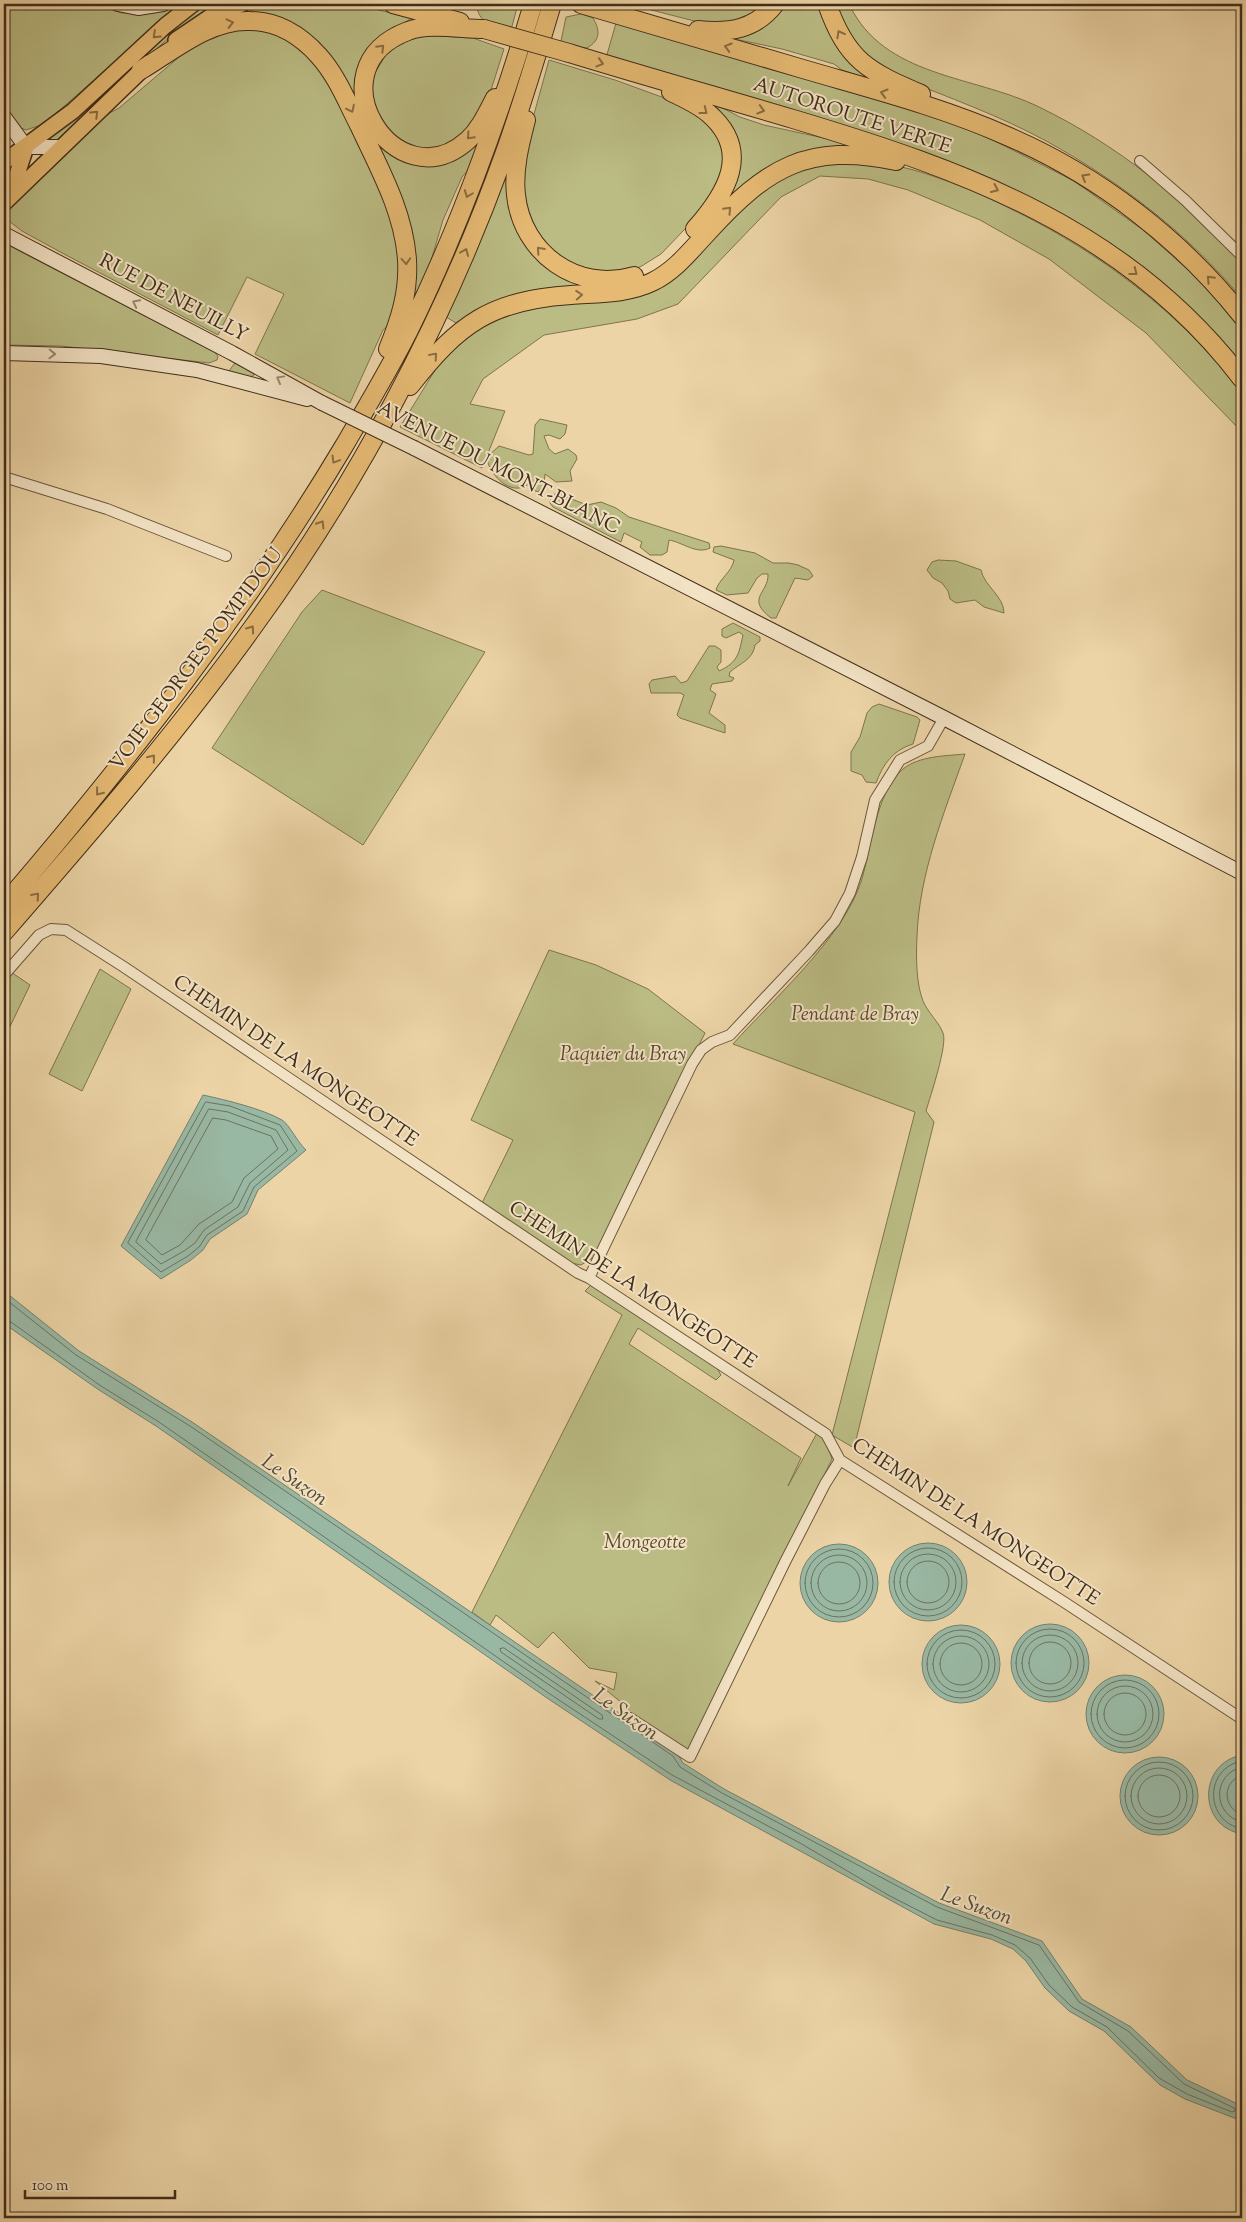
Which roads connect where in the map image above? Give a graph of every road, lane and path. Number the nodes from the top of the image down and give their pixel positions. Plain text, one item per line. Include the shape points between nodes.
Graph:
1 (118, 4) edge
2 (163, 4) edge
3 (193, 4) edge
4 (242, 4) edge
5 (393, 4) edge
6 (533, 4) edge
7 (552, 4) edge
8 (582, 4) edge
9 (775, 4) edge
10 (827, 4) edge
11 (659, 27) junction
12 (484, 29) junction
13 (534, 62) junction
14 (515, 66) junction
15 (141, 70) junction
16 (630, 72) junction
17 (4, 117) edge
18 (980, 125) junction
19 (26, 147) junction
20 (60, 147) junction
21 (1140, 161) dead end
22 (4, 162) edge
23 (950, 170) junction
24 (7, 199) edge
25 (4, 221) edge
26 (4, 234) edge
27 (17, 241) junction
28 (1242, 256) edge
29 (1242, 316) edge
30 (232, 352) junction
31 (4, 353) edge
32 (218, 375) junction
33 (1242, 378) edge
34 (322, 403) junction
35 (360, 418) junction
36 (382, 421) junction
37 (4, 477) edge
38 (226, 556) dead end
39 (944, 718) junction
40 (1242, 873) edge
41 (4, 905) edge
42 (4, 932) edge
43 (4, 975) edge
44 (589, 1278) junction
45 (840, 1460) junction
46 (630, 1718) dead end
47 (1242, 1719) edge

1 - 2 main road via 138,8
3 -> 19 main road via 86,99
4 - 15 main road via 186,32
5 - 12 highway, AUTOROUTE VERTE
6 - 14 highway, VOIE GEORGES POMPIDOU
7 - 13 highway, VOIE GEORGES POMPIDOU
8 - 11 highway, AUTOROUTE VERTE
9 - 11 highway via 763,17 737,30 719,32
18 -> 10 highway via 971,114 895,83 866,66 848,49
18 -> 11 highway, AUTOROUTE VERTE via 895,96
14 -> 12 highway via 476,130 454,150 420,156 402,150 381,136 367,114 363,89 369,65 377,52 392,38 417,28
12 -> 16 highway, AUTOROUTE VERTE, bridge
16 -> 13 highway via 697,105 715,120 729,145 729,178 724,192 707,216 663,262 626,278 594,279 571,273 544,255 530,240 520,215 515,195 516,171 529,108
36 -> 13 highway, VOIE GEORGES POMPIDOU via 422,347 478,221 504,156
14 -> 35 highway, VOIE GEORGES POMPIDOU via 470,191 440,261 408,332
20 -> 15 main road
15 -> 35 highway via 201,34 223,25 250,20 293,33 320,57 336,81 391,194 402,228 407,260 406,290 399,321
16 -> 23 highway, AUTOROUTE VERTE via 887,147
17 - 19 main road
29 -> 18 highway, AUTOROUTE VERTE via 1188,257 1122,201 1048,155
19 - 20 main road
19 - 22 main road
19 - 24 main road
20 - 24 main road
21 - 28 street via 1192,206
23 -> 33 highway, AUTOROUTE VERTE via 1038,210 1099,246 1142,278 1203,332
36 -> 23 highway via 436,353 479,318 526,300 615,292 651,282 677,265 751,188 784,168 819,157 858,154
25 - 27 main road
26 - 27 main road, RUE DE NEUILLY
30 -> 27 main road, RUE DE NEUILLY
30 - 32 main road
34 -> 30 main road, RUE DE NEUILLY
31 -> 32 main road, AVENUE DU MONT-BLANC via 101,356
32 - 34 main road, AVENUE DU MONT-BLANC
34 - 39 main road, AVENUE DU MONT-BLANC, bridge
35 -> 41 highway, VOIE GEORGES POMPIDOU via 283,545 178,692
42 -> 36 highway, VOIE GEORGES POMPIDOU via 132,783 254,625 334,504
37 - 38 street via 107,509
39 - 40 main road, AVENUE DU MONT-BLANC
39 - 44 street via 928,746 900,760 875,800 850,893 834,921 730,1035 701,1050 692,1064
43 - 44 street, CHEMIN DE LA MONGEOTTE via 39,935 51,929 66,930
44 - 45 street, CHEMIN DE LA MONGEOTTE via 826,1434
45 - 46 street via 803,1527 690,1757
45 - 47 street, CHEMIN DE LA MONGEOTTE

